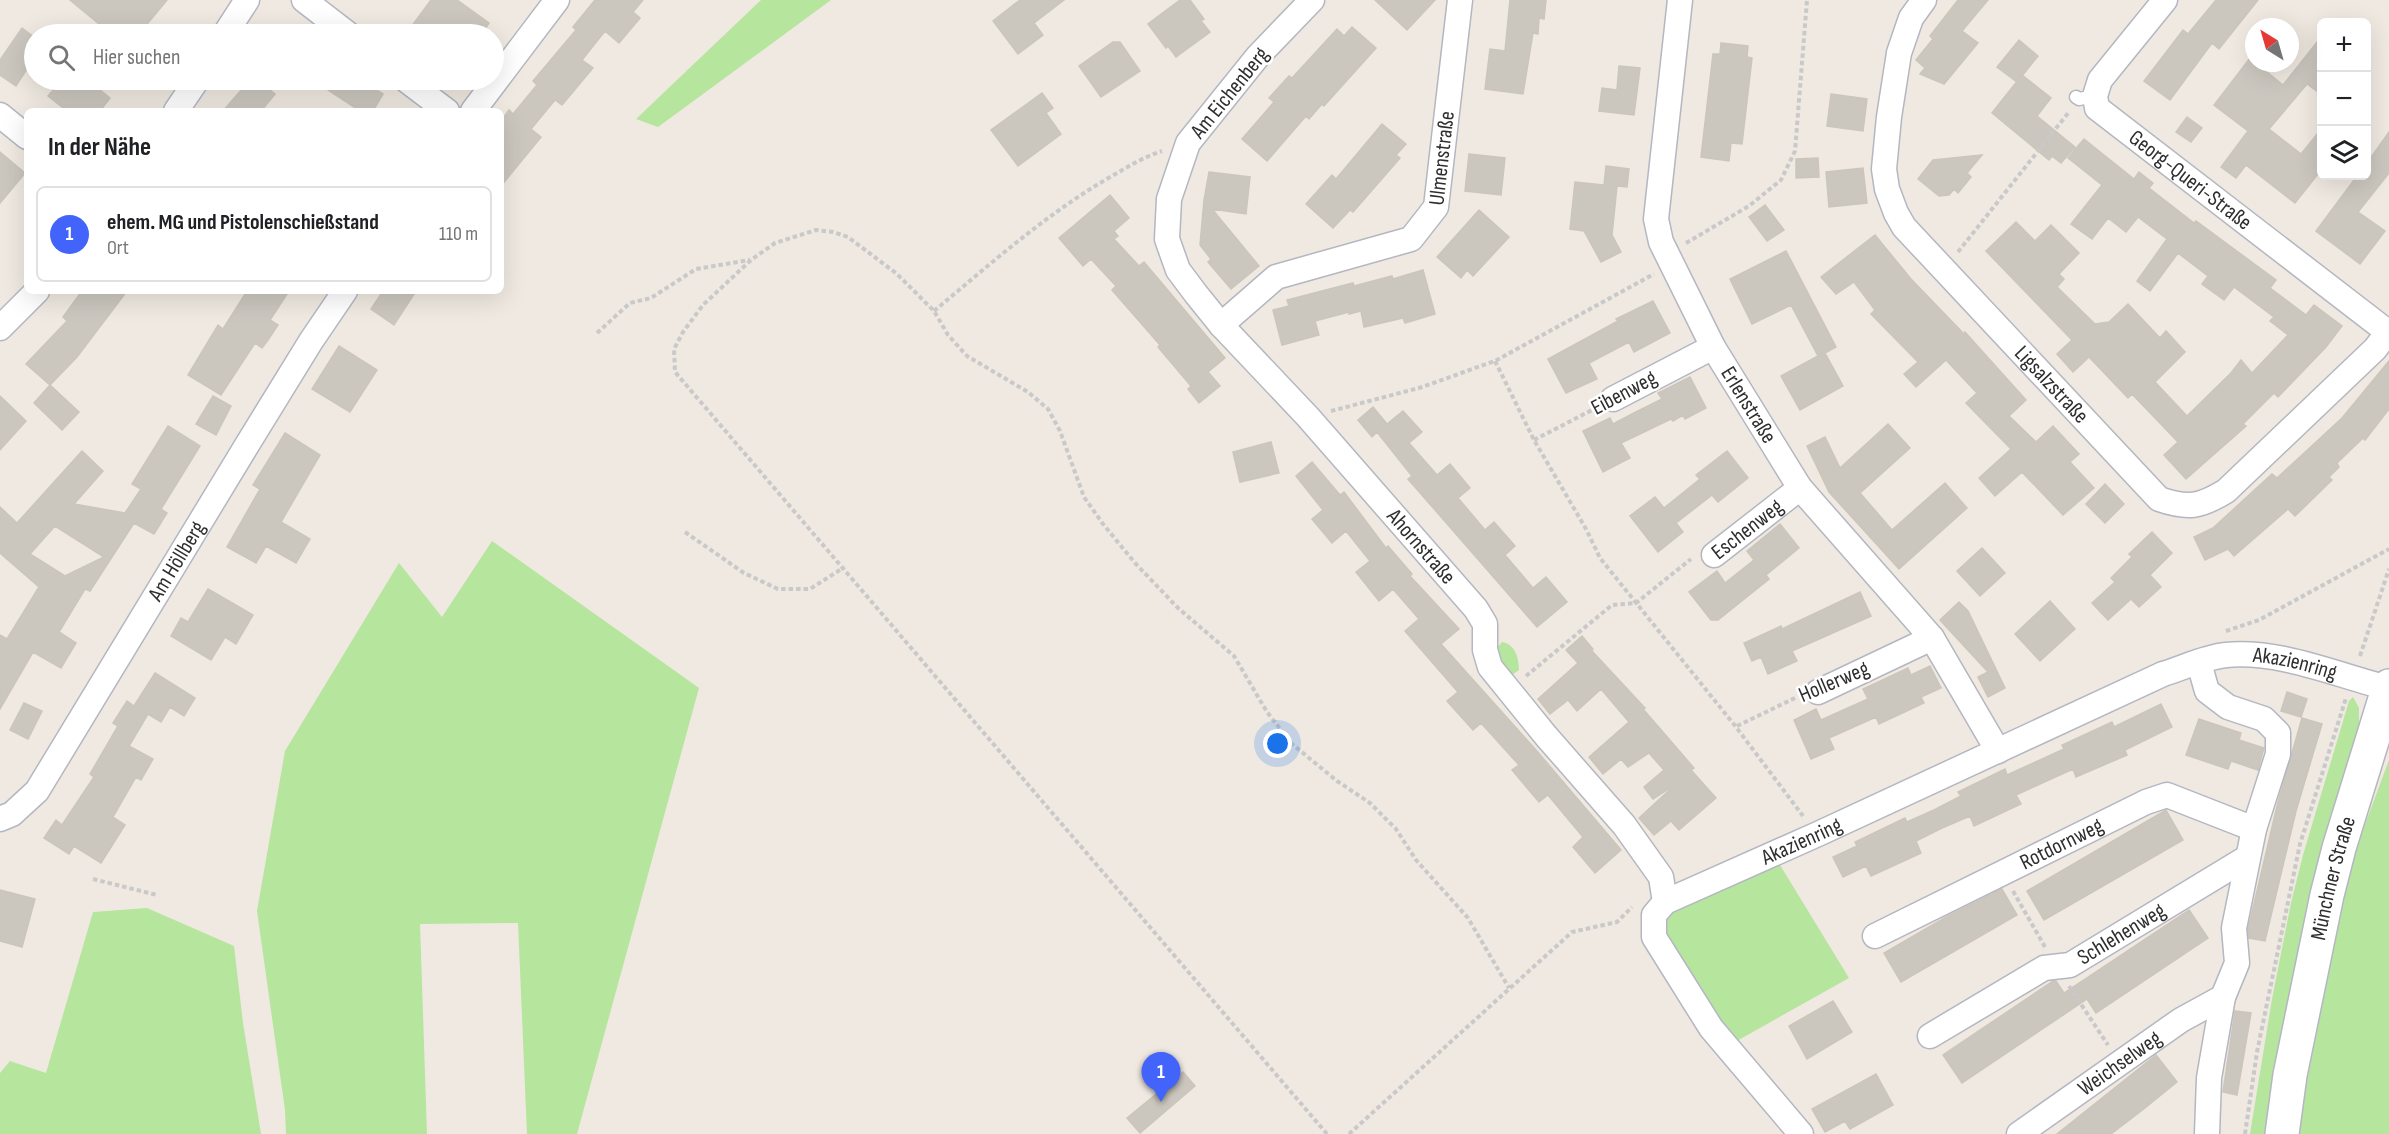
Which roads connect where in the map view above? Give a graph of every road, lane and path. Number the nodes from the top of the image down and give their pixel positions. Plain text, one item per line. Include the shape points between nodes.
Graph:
1 (247, 0) edge
2 (304, 0) edge
3 (557, 0) edge
4 (1312, 0) edge
5 (1460, 0) edge
6 (1680, 0) edge
7 (1807, 0) edge
8 (1924, 0) edge
9 (2165, 0) edge
10 (231, 24) edge
11 (335, 24) edge
12 (504, 70) edge
13 (190, 90) edge
14 (419, 90) edge
15 (489, 90) edge
16 (2083, 97) junction
17 (178, 108) edge
18 (443, 108) edge
19 (475, 108) edge
20 (0, 115) edge
21 (24, 135) edge
22 (1188, 143) junction
23 (1169, 199) joint
24 (1670, 259) junction
25 (750, 260) junction
26 (1943, 269) junction
27 (35, 294) edge
28 (343, 294) edge
29 (934, 311) junction
30 (2386, 324) edge
31 (1221, 325) junction
32 (0, 328) edge
33 (597, 333) dead end
34 (1713, 346) junction
35 (1495, 361) junction
36 (1613, 399) joint
37 (1308, 417) junction
38 (1534, 440) junction
39 (1800, 488) junction
40 (685, 532) dead end
41 (1714, 555) joint
42 (843, 568) junction
43 (2389, 569) edge
44 (1636, 603) junction
45 (1932, 638) junction
46 (2199, 663) junction
47 (2352, 679) junction
48 (2389, 687) edge
49 (1509, 690) junction
50 (1818, 692) joint
51 (1737, 726) junction
52 (1998, 752) junction
53 (0, 819) edge
54 (2254, 829) junction
55 (1818, 834) junction
56 (2248, 857) junction
57 (93, 879) dead end
58 (157, 895) dead end
59 (1665, 902) junction
60 (1875, 936) dead end
61 (1509, 988) dead end
62 (2223, 997) junction
63 (1930, 1036) dead end
64 (1327, 1134) edge
65 (1801, 1134) edge
66 (2019, 1134) edge
67 (2207, 1134) edge
68 (2245, 1134) edge
69 (2282, 1134) edge

1 - 10 street
2 - 11 street
3 - 12 street
4 - 22 street, Am Eichenberg via 1258,56
5 - 31 street, Ulmenstraße via 1436,207 1411,239 1276,277
6 - 24 street, Erlenstraße via 1656,219
7 - 24 path via 1794,151 1781,180
8 - 26 street, Ligsalzstraße via 1911,18 1899,53 1884,169 1887,189 1904,227
9 - 16 street
13 - 17 street
14 - 18 street
15 - 19 street
16 - 26 path
16 - 30 street, Georg-Queri-Straße
20 - 21 street
22 - 23 street, Am Eichenberg
22 - 29 path via 1144,157 1084,193
23 - 31 street, Ahornstraße via 1167,239 1178,270
24 - 34 street, Erlenstraße
24 - 35 path
25 - 29 path via 775,243 816,230 833,232 848,237 897,274
25 - 33 path via 696,269 651,298 630,303
25 - 42 path via 703,305 683,332 674,349 675,372
26 - 30 street, Ligsalzstraße via 2159,499 2181,506 2207,503 2226,491 2375,349
27 - 32 street
28 - 53 street, Am Höllberg via 258,426 37,791 12,814
29 - 61 path via 948,335 968,356 1028,392 1048,409 1084,497 1103,524 1178,608 1234,656 1267,712 1292,744 1370,803 1395,829 1416,861 1468,918
31 - 37 street, Ahornstraße
34 - 36 street, Eibenweg
34 - 39 street, Erlenstraße
35 - 37 path via 1419,388
35 - 38 path
36 - 38 path, Eibenweg
37 - 49 street, Ahornstraße via 1476,609 1485,624 1485,650 1490,667
38 - 44 path via 1600,558
39 - 41 street, Eschenweg
39 - 45 street, Erlenstraße
40 - 42 path via 744,573 778,589 810,589
41 - 44 path, Eschenweg via 1699,553
42 - 64 path
43 - 47 path
44 - 49 path via 1612,606
44 - 51 path
45 - 50 street, Hollerweg
45 - 52 street, Erlenstraße
46 - 47 street, Akazienring via 2223,655 2252,654 2294,661
46 - 52 street, Akazienring via 2163,674
46 - 54 street via 2207,691 2228,707 2264,719 2278,733 2278,754
47 - 48 street, Akazienring
47 - 68 path via 2301,844 2257,1052
48 - 69 main road, Münchner Straße via 2339,848 2290,1075
49 - 59 street, Ahornstraße via 1624,825 1661,877
50 - 51 path, Hollerweg via 1810,691
51 - 55 path
52 - 55 street, Akazienring
54 - 56 street
54 - 60 street, Rotdornweg via 2167,795
55 - 59 street, Akazienring
56 - 62 street via 2234,928 2236,963
56 - 63 street, Schlehenweg via 2070,965 2044,968
57 - 58 path
59 - 65 street via 1654,915 1654,937 1711,1028
62 - 66 street, Weichselweg via 2172,1026
62 - 67 street via 2209,1078

